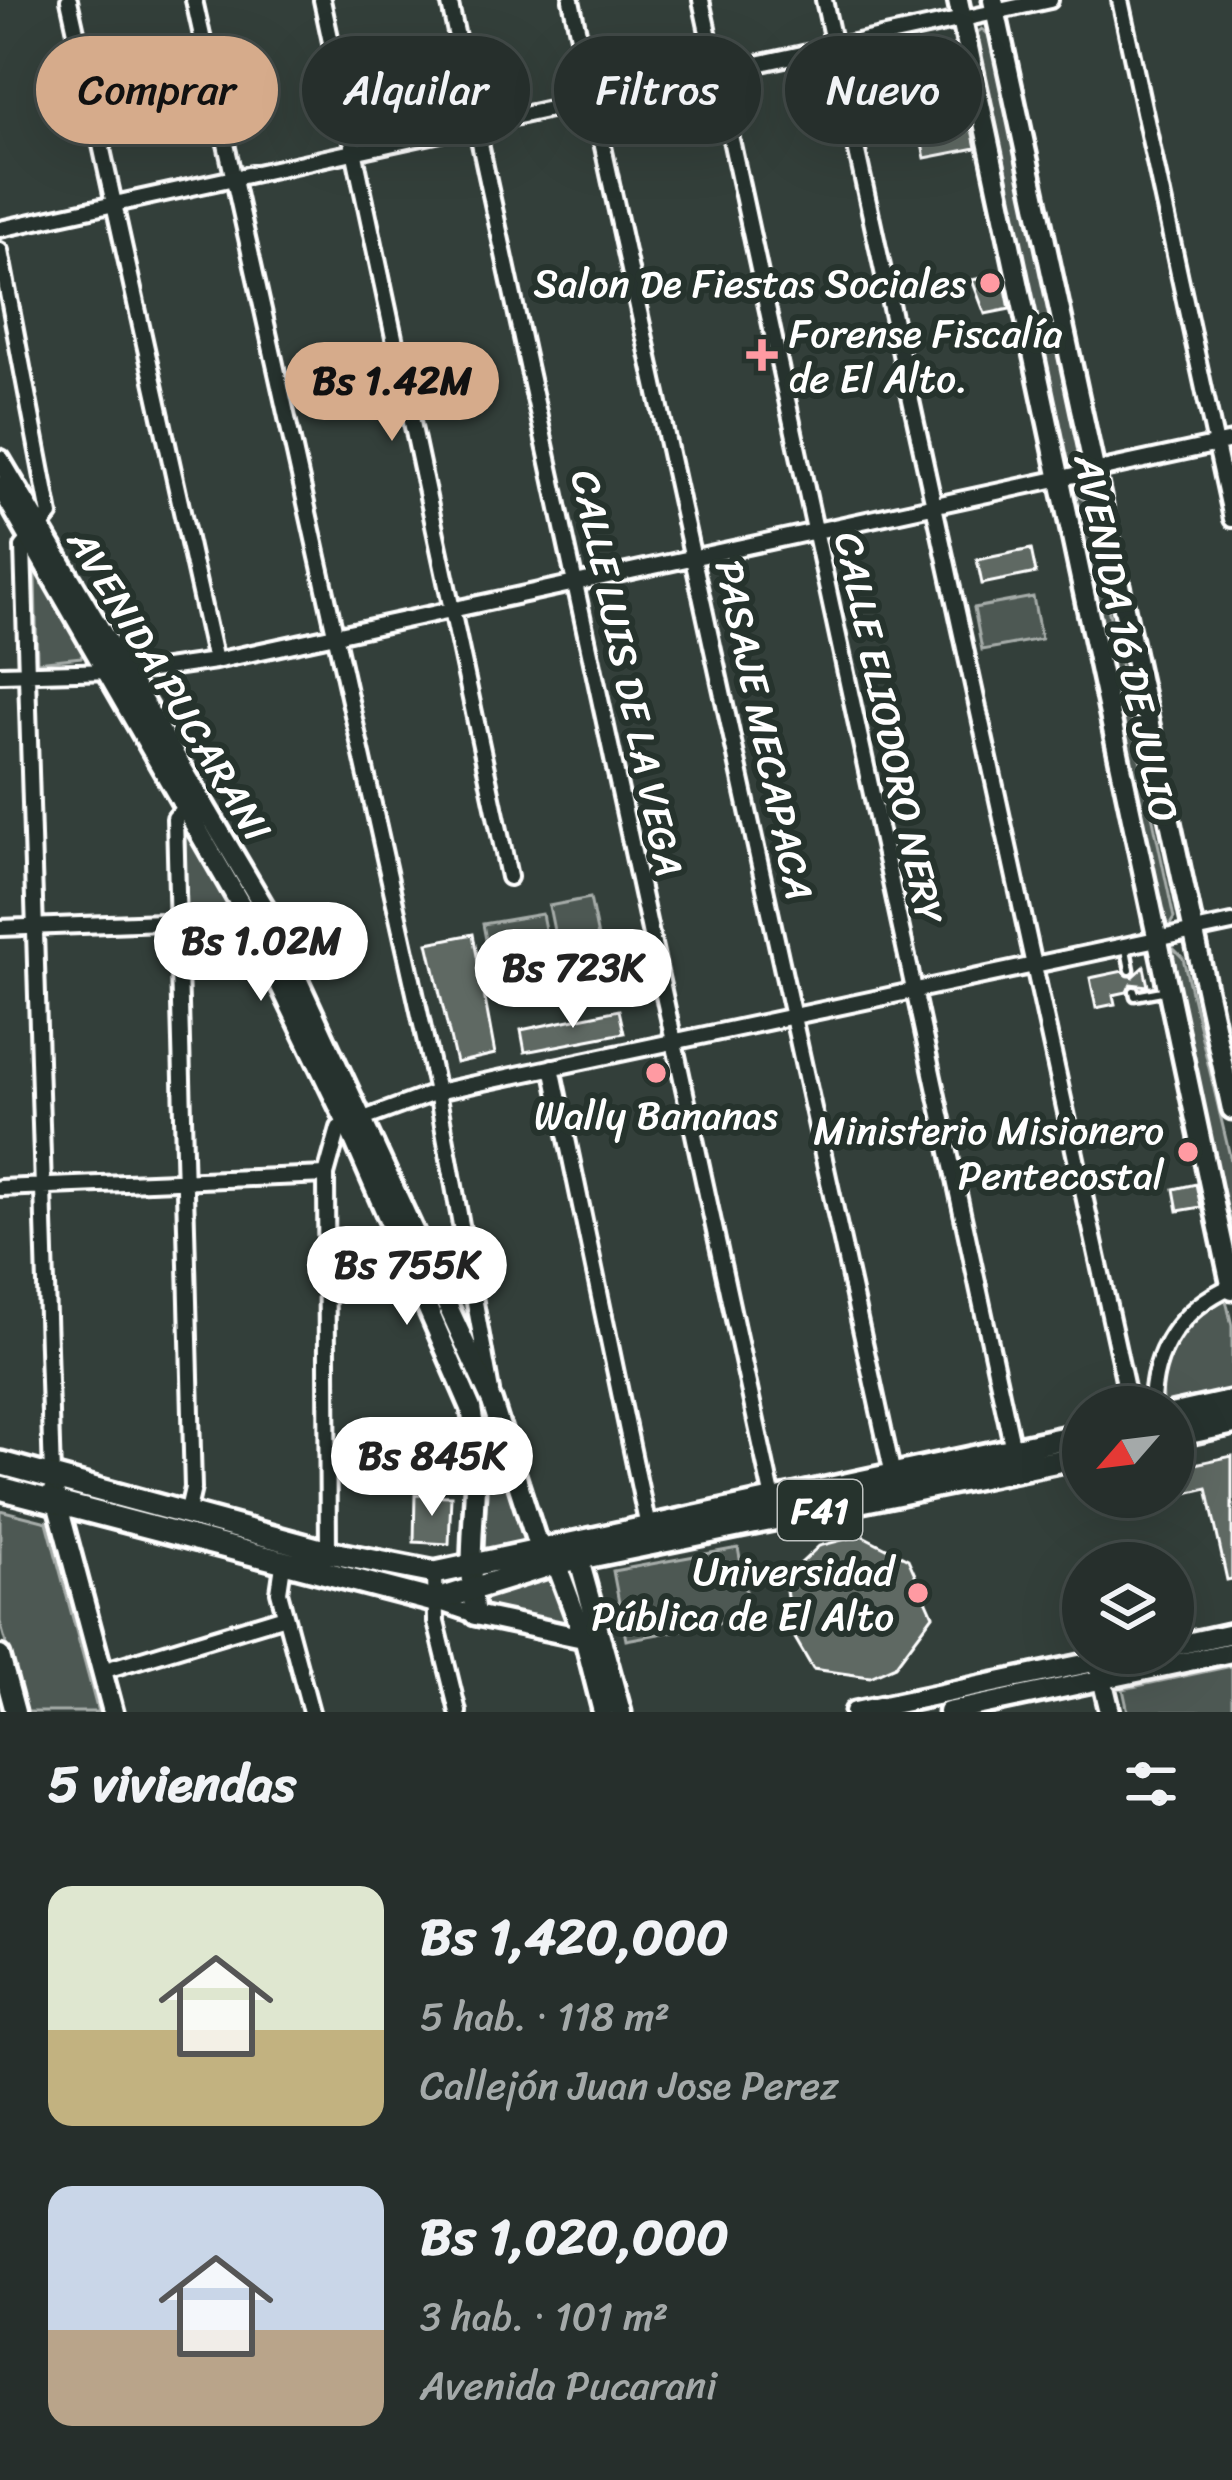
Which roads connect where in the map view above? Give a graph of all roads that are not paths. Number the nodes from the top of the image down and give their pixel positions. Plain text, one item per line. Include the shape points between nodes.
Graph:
1 (69, 0) edge
2 (194, 0) edge
3 (322, 0) edge
4 (448, 0) edge
5 (571, 0) edge
6 (700, 0) edge
7 (824, 0) edge
8 (1050, 0) edge
9 (1120, 0) edge
10 (994, 6) edge
11 (960, 9) edge
12 (456, 36) edge
13 (579, 36) edge
14 (708, 36) edge
15 (832, 36) edge
16 (868, 36) edge
17 (384, 144) edge
18 (481, 144) edge
19 (602, 144) edge
20 (731, 144) edge
21 (855, 144) edge
22 (354, 151) junction
23 (232, 176) junction
24 (114, 205) junction
25 (0, 229) edge
26 (0, 251) edge
27 (1224, 443) edge
28 (0, 460) edge
29 (1094, 470) junction
30 (1059, 478) junction
31 (0, 486) edge
32 (934, 506) junction
33 (1232, 519) edge
34 (814, 532) junction
35 (34, 533) junction
36 (695, 556) junction
37 (577, 582) junction
38 (453, 610) junction
39 (334, 636) junction
40 (214, 661) junction
41 (112, 671) junction
42 (30, 673) junction
43 (0, 674) edge
44 (184, 808) junction
45 (508, 877) dead end
46 (255, 909) junction
47 (178, 922) junction
48 (1232, 923) edge
49 (37, 927) junction
50 (0, 928) edge
51 (1194, 931) junction
52 (1158, 939) junction
53 (1125, 946) junction
54 (1030, 966) junction
55 (1130, 970) dead end
56 (1168, 990) junction
57 (914, 991) junction
58 (1134, 991) dead end
59 (791, 1018) junction
60 (671, 1042) junction
61 (552, 1067) junction
62 (437, 1092) junction
63 (1232, 1109) edge
64 (354, 1121) junction
65 (326, 1175) junction
66 (188, 1180) junction
67 (47, 1186) junction
68 (0, 1188) edge
69 (1232, 1287) edge
70 (1126, 1386) edge
71 (1154, 1386) edge
72 (492, 1402) junction
73 (1232, 1402) edge
74 (471, 1408) junction
75 (1194, 1410) edge
76 (1232, 1423) edge
77 (1194, 1431) edge
78 (1062, 1442) edge
79 (1062, 1457) edge
80 (1016, 1460) junction
81 (0, 1463) edge
82 (892, 1474) junction
83 (52, 1477) junction
84 (0, 1488) edge
85 (773, 1500) junction
86 (56, 1503) junction
87 (188, 1514) junction
88 (649, 1527) junction
89 (328, 1552) junction
90 (563, 1553) junction
91 (283, 1565) junction
92 (435, 1573) junction
93 (470, 1576) junction
94 (434, 1601) junction
95 (475, 1615) junction
96 (285, 1616) junction
97 (1232, 1634) edge
98 (593, 1640) junction
99 (1194, 1642) edge
100 (1232, 1652) edge
101 (0, 1656) edge
102 (1194, 1657) edge
103 (102, 1671) junction
104 (1077, 1674) edge
105 (1086, 1674) edge
106 (1101, 1674) edge
107 (15, 1712) edge
108 (113, 1712) edge
109 (311, 1712) edge
110 (458, 1712) edge
111 (603, 1712) edge
112 (621, 1712) edge
113 (855, 1712) edge
114 (948, 1712) edge
115 (1110, 1712) edge

1 - 24 street
2 - 23 street
3 - 22 street
4 - 12 street, CALLE LUIS DE LA VEGA
5 - 13 street, PASAJE MECAPACA
6 - 14 street, CALLE ELIODORO NERY
7 - 15 street
8 - 10 street
9 - 27 street
10 - 11 street
10 - 29 street, AVENIDA 16 DE JULIO
11 - 16 street
11 - 30 street, AVENIDA 16 DE JULIO
17 - 22 street
18 - 37 street, CALLE LUIS DE LA VEGA
19 - 36 street, PASAJE MECAPACA
20 - 34 street, CALLE ELIODORO NERY
21 - 32 street
22 - 23 street
22 - 38 street
23 - 24 street
23 - 39 street
24 - 25 street
24 - 40 street
26 - 35 street via 48,493 50,515
27 - 29 street
27 - 33 street
28 - 35 street, AVENIDA PUCARANI
29 - 30 street
29 - 51 street, AVENIDA 16 DE JULIO
30 - 32 street
30 - 52 street, AVENIDA 16 DE JULIO
31 - 35 street, AVENIDA PUCARANI
32 - 34 street
32 - 54 street
34 - 36 street
34 - 57 street, CALLE ELIODORO NERY
35 - 41 street, AVENIDA PUCARANI
35 - 42 street via 23,547
36 - 37 street
36 - 59 street, PASAJE MECAPACA
37 - 38 street
37 - 60 street, CALLE LUIS DE LA VEGA
38 - 39 street
38 - 45 street
39 - 40 street
39 - 62 street
40 - 41 street
41 - 42 street
41 - 44 street, AVENIDA PUCARANI
41 - 46 street, AVENIDA PUCARANI
42 - 43 street
42 - 49 street
44 - 46 street, AVENIDA PUCARANI
44 - 47 street via 175,818
46 - 47 street
46 - 64 street, AVENIDA PUCARANI
47 - 49 street
47 - 66 street
48 - 51 street
49 - 50 street
49 - 67 street
51 - 52 street
51 - 63 street, AVENIDA 16 DE JULIO
52 - 53 street
52 - 56 street, AVENIDA 16 DE JULIO
53 - 54 street
53 - 55 lane
54 - 57 street
54 - 70 street
56 - 58 lane
56 - 69 street, AVENIDA 16 DE JULIO
57 - 59 street
57 - 80 street, CALLE ELIODORO NERY
59 - 60 street
59 - 82 street, PASAJE MECAPACA
60 - 61 street
60 - 85 street, CALLE LUIS DE LA VEGA
61 - 62 street
61 - 88 street
62 - 64 street
62 - 72 street
64 - 65 street via 333,1136
64 - 72 street, AVENIDA PUCARANI
64 - 74 street, AVENIDA PUCARANI
65 - 66 street
65 - 89 street
66 - 67 street
66 - 87 street
67 - 68 street
67 - 83 street
69 - 71 street via 1181,1321
72 - 74 street
72 - 90 street, AVENIDA PUCARANI
73 - 75 main road
74 - 93 street, AVENIDA PUCARANI
76 - 77 main road
78 - 80 main road, F41
79 - 80 main road, F41
80 - 82 main road, F41
80 - 90 main road, F41
81 - 83 main road, F41
82 - 85 main road, F41
83 - 86 street
83 - 87 main road, F41
84 - 86 main road
85 - 88 main road, F41
86 - 91 main road
86 - 103 street
87 - 89 main road, F41
88 - 90 main road, F41
89 - 92 main road, F41
90 - 93 main road, F41
90 - 98 street, AVENIDA PUCARANI
91 - 94 main road
91 - 96 street
92 - 93 main road, F41
92 - 94 street
93 - 94 main road, F41
93 - 95 street, AVENIDA PUCARANI
94 - 95 street
94 - 110 street
95 - 98 street
96 - 103 street
96 - 109 street
97 - 99 street
98 - 111 street
98 - 112 street
100 - 102 street
101 - 107 street
103 - 108 street
104 - 113 street
105 - 114 street
106 - 115 street

